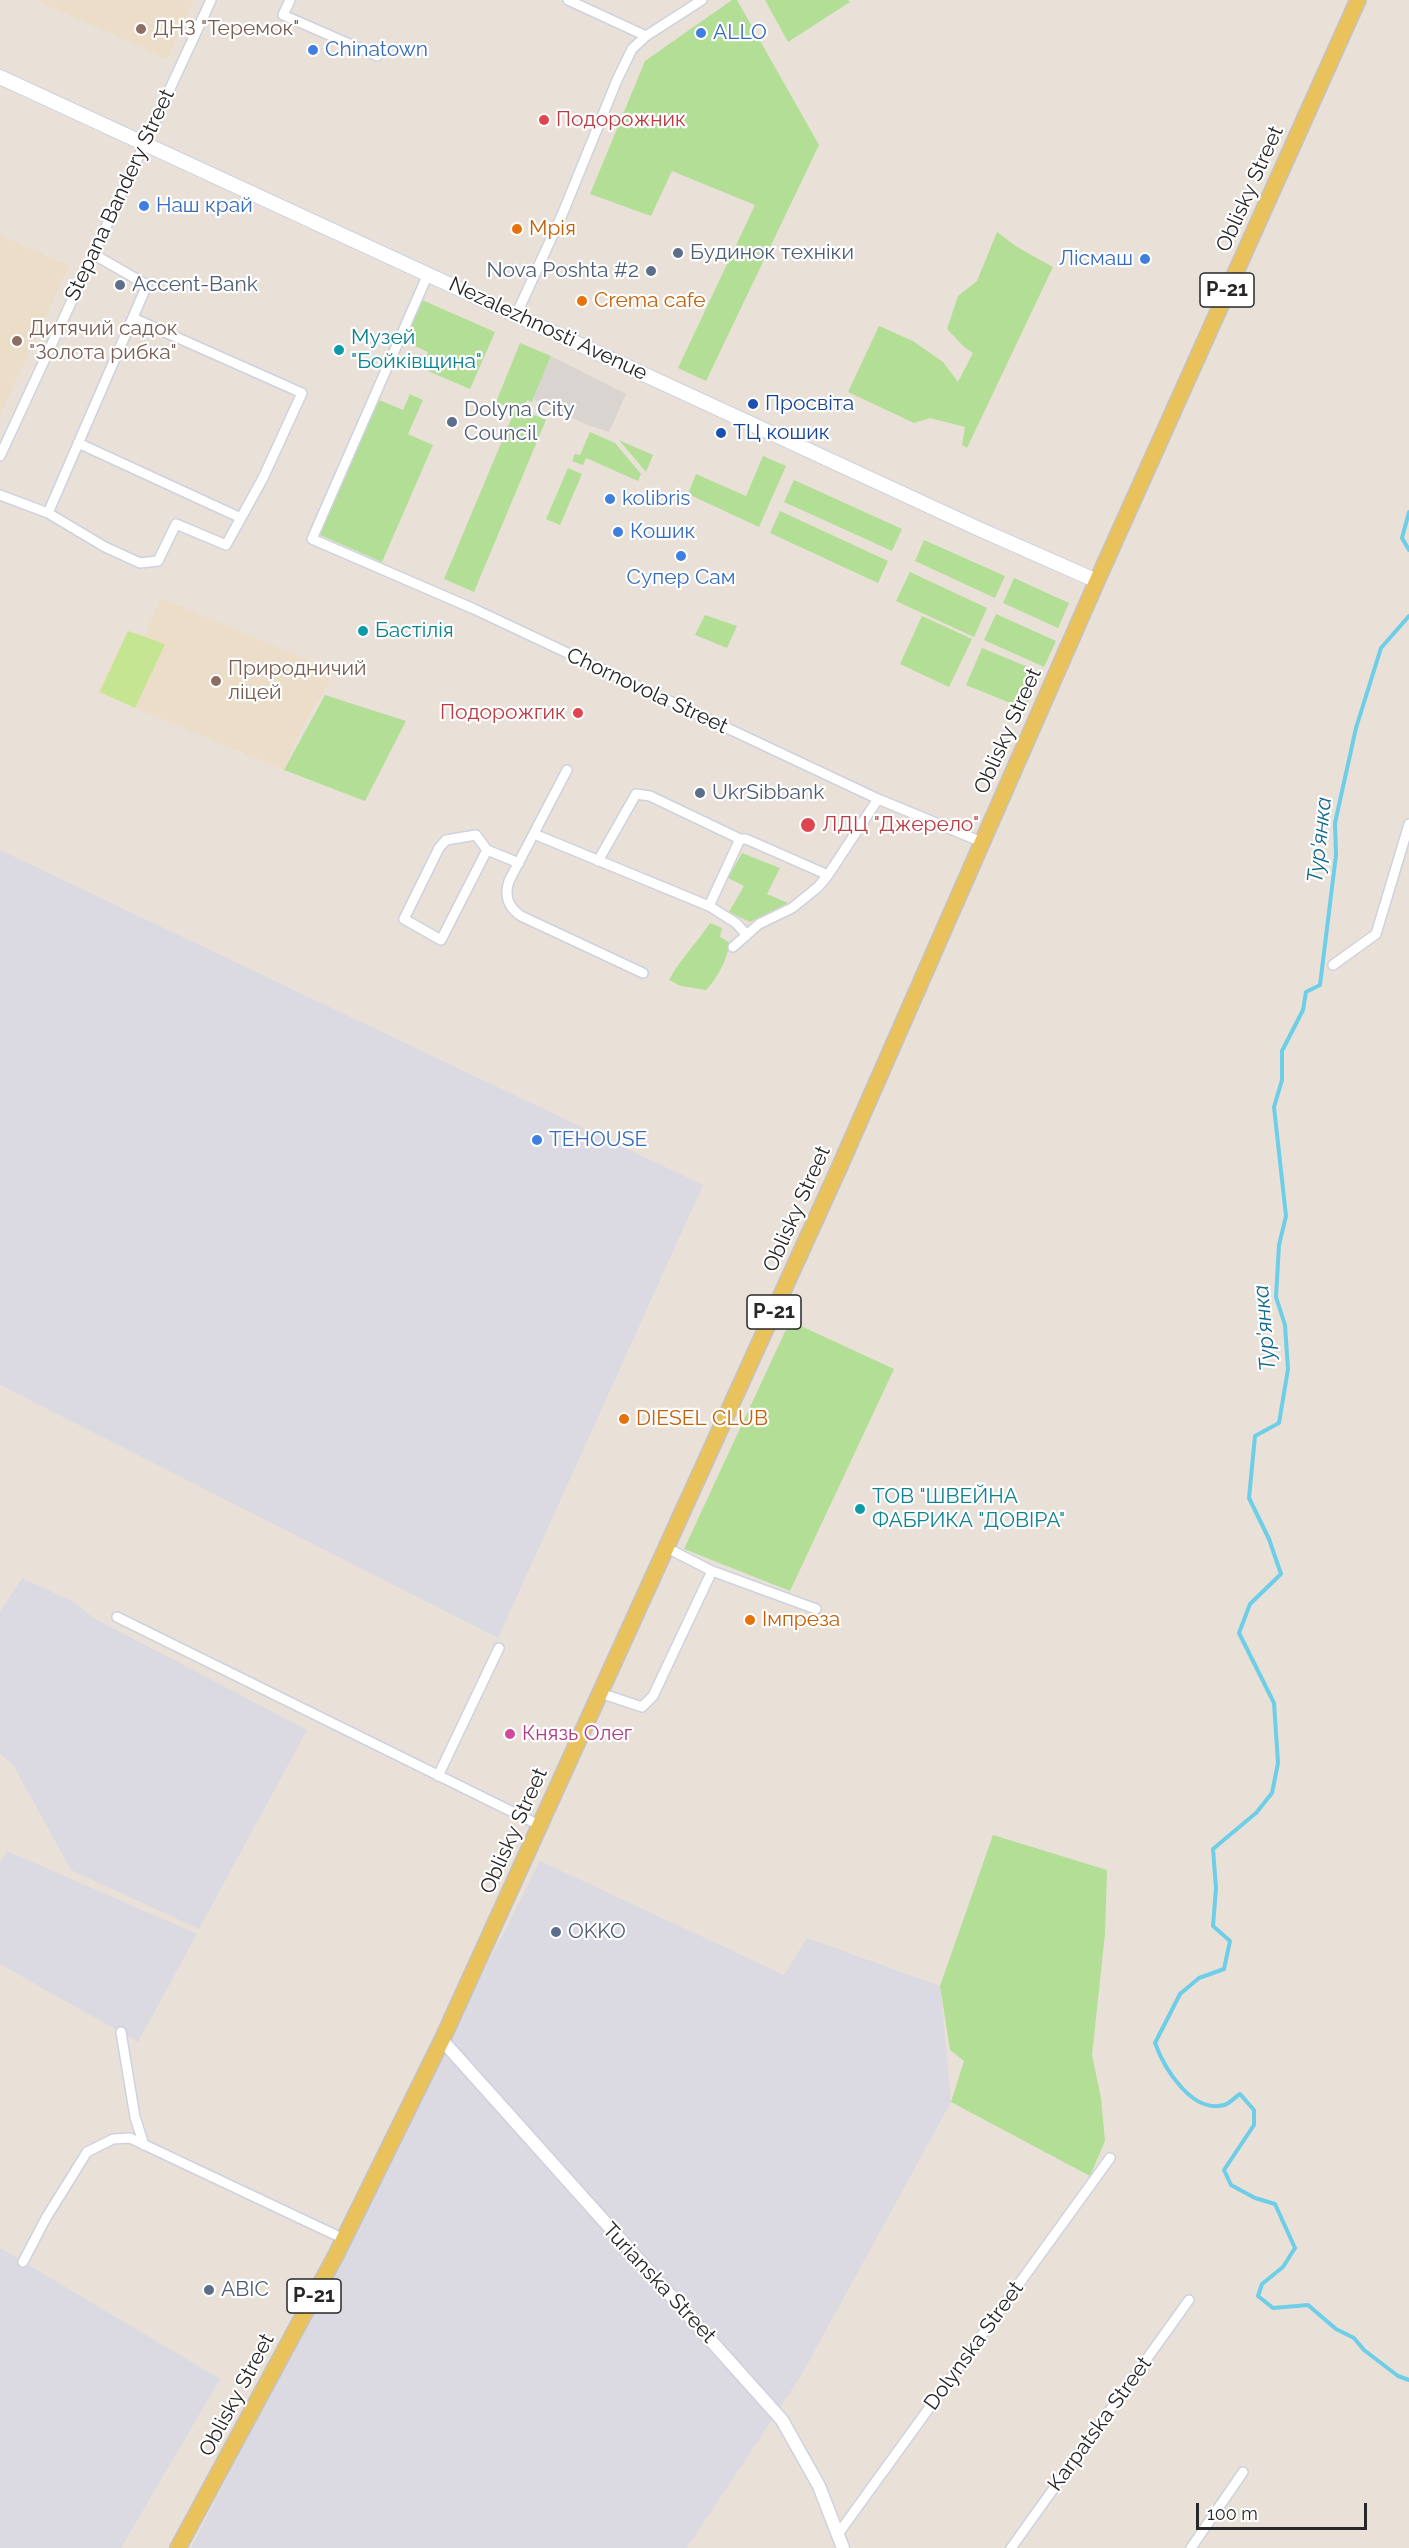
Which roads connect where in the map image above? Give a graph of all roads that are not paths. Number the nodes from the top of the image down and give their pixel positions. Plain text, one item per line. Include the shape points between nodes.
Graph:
1 (211, 0) edge
2 (290, 0) edge
3 (568, 0) edge
4 (702, 0) edge
5 (1358, 0) edge
6 (646, 36) junction
7 (378, 56) dead end
8 (0, 76) edge
9 (145, 142) junction
10 (93, 254) junction
11 (428, 274) junction
12 (516, 315) junction
13 (133, 318) junction
14 (78, 443) junction
15 (0, 456) edge
16 (0, 495) edge
17 (48, 513) junction
18 (241, 518) junction
19 (1097, 581) junction
20 (567, 770) dead end
21 (878, 798) junction
22 (1409, 824) edge
23 (534, 834) junction
24 (740, 839) junction
25 (982, 842) junction
26 (487, 850) junction
27 (598, 861) junction
28 (519, 863) junction
29 (828, 875) junction
30 (709, 906) junction
31 (746, 934) junction
32 (733, 947) dead end
33 (1333, 965) dead end
34 (643, 973) dead end
35 (667, 1548) junction
36 (712, 1571) junction
37 (816, 1609) dead end
38 (117, 1617) dead end
39 (499, 1648) dead end
40 (600, 1693) junction
41 (438, 1776) junction
42 (539, 1825) junction
43 (121, 2032) dead end
44 (442, 2040) junction
45 (144, 2145) junction
46 (1110, 2157) dead end
47 (344, 2239) junction
48 (23, 2262) dead end
49 (1189, 2300) dead end
50 (1243, 2472) dead end
51 (838, 2534) junction
52 (178, 2548) edge
53 (843, 2548) edge
54 (1011, 2548) edge
55 (1191, 2548) edge

1 - 9 street, Stepana Bandery Street
2 - 7 street via 283,15
3 - 6 street
4 - 6 street
5 - 19 main road, Oblisky Street / Р-21
6 - 12 street via 632,49 617,80
8 - 9 main road, Nezalezhnosti Avenue
9 - 10 street, Stepana Bandery Street
9 - 11 main road, Nezalezhnosti Avenue
10 - 13 street via 147,285
10 - 15 street, Stepana Bandery Street
11 - 12 main road, Nezalezhnosti Avenue
11 - 21 street via 312,539 474,609
12 - 19 main road, Nezalezhnosti Avenue
13 - 14 street
13 - 18 street via 302,393
14 - 17 street
14 - 18 street
16 - 17 street
17 - 18 street via 140,563 158,561 176,524 226,545
19 - 25 main road, Oblisky Street / Р-21
20 - 23 street
21 - 25 street
21 - 29 street
22 - 33 street via 1376,934
23 - 27 street
23 - 28 street
24 - 27 street via 650,796 636,794
24 - 29 street
24 - 30 street
25 - 35 main road, Oblisky Street / Р-21
26 - 26 street via 441,940 405,919 446,840 476,835
26 - 28 street
27 - 30 street
28 - 34 street via 507,894 515,912
29 - 31 street via 807,898
30 - 31 street
31 - 32 street
35 - 36 street
35 - 40 main road, Oblisky Street / Р-21
36 - 37 street
36 - 40 street via 653,1696 642,1707
38 - 41 street
39 - 41 street
40 - 42 main road, Oblisky Street / Р-21
41 - 42 street
42 - 44 main road, Oblisky Street / Р-21
43 - 45 street via 135,2117
44 - 47 main road, Oblisky Street / Р-21
44 - 51 street, Turianska Street via 782,2420 819,2486
45 - 47 street
45 - 48 street via 130,2138 113,2139 87,2152
46 - 51 street, Dolynska Street
47 - 52 main road, Oblisky Street / Р-21
49 - 54 street, Karpatska Street
50 - 55 street
51 - 53 street, Turianska Street

